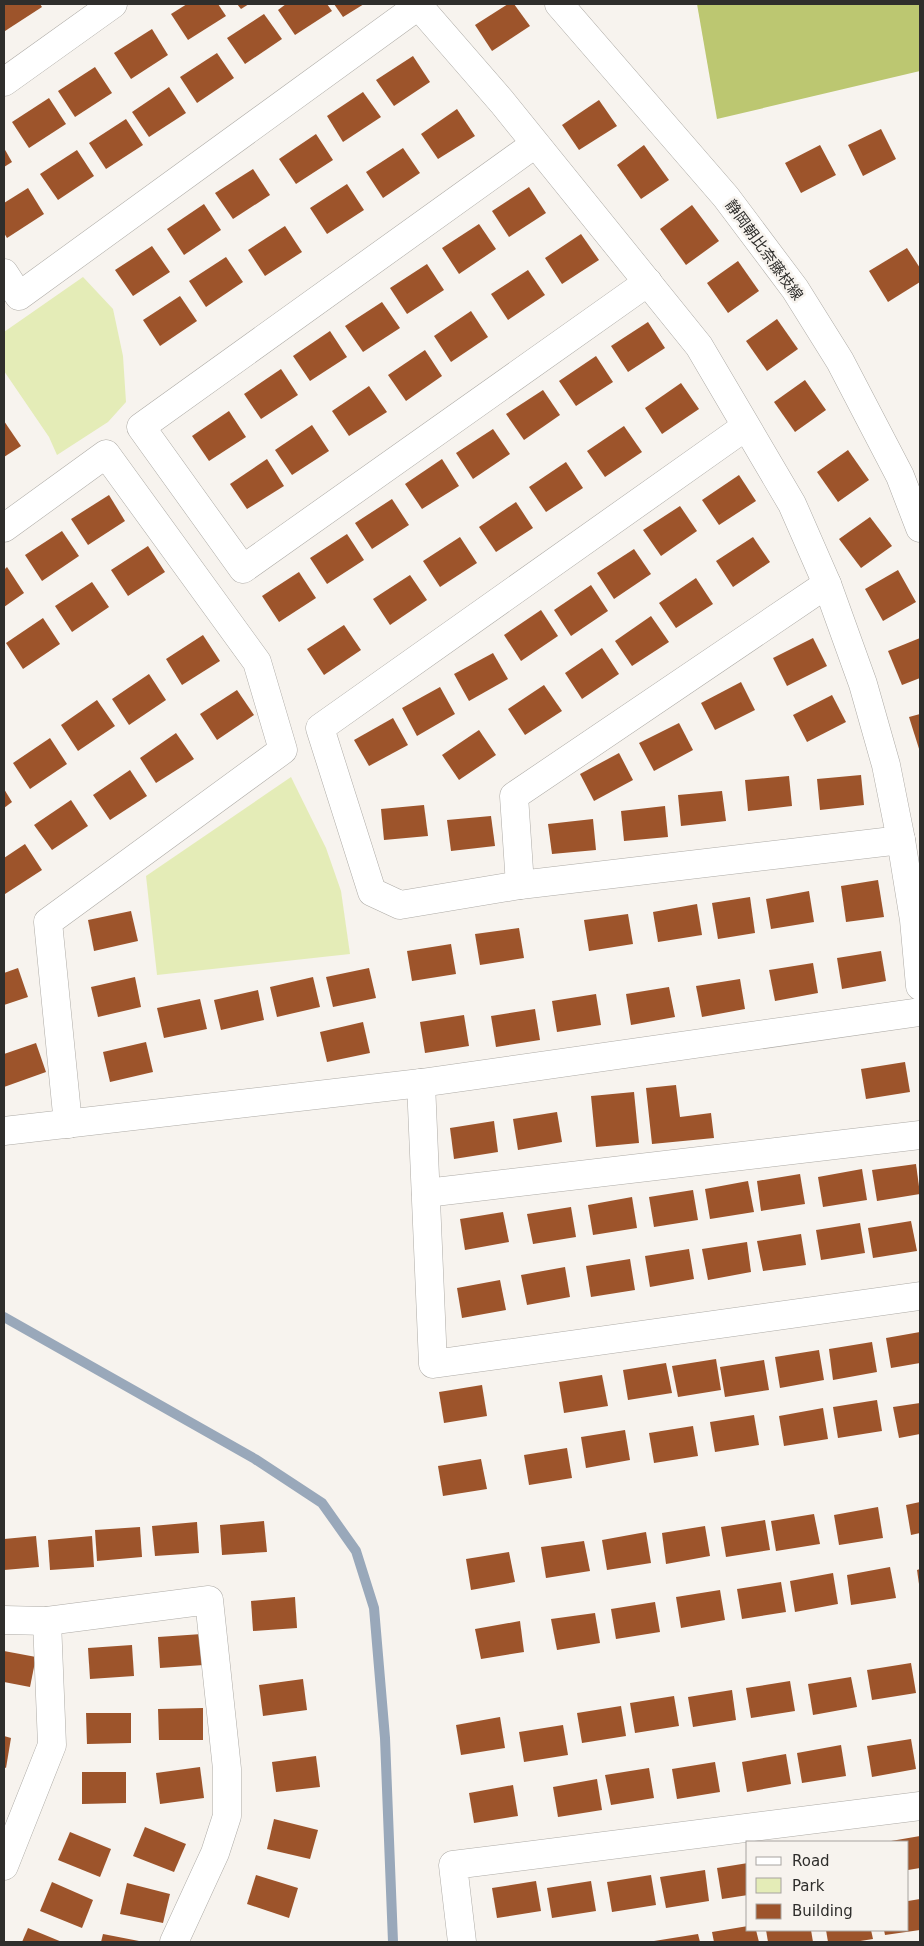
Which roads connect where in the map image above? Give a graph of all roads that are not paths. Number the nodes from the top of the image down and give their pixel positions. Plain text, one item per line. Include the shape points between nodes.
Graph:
1 (114, 4) edge
2 (559, 4) edge
3 (418, 5) edge
4 (4, 82) edge
5 (535, 144) junction
6 (4, 273) edge
7 (648, 282) junction
8 (745, 427) junction
9 (4, 528) edge
10 (920, 528) edge
11 (827, 584) junction
12 (901, 840) junction
13 (520, 885) junction
14 (920, 986) edge
15 (920, 1012) edge
16 (421, 1083) junction
17 (68, 1124) junction
18 (4, 1131) edge
19 (920, 1135) edge
20 (426, 1193) junction
21 (920, 1296) edge
22 (4, 1620) edge
23 (47, 1621) junction
24 (920, 1806) edge
25 (4, 1866) edge
26 (174, 1942) edge
27 (462, 1942) edge

1 - 4 street
2 - 10 street, 静岡朝比奈藤枝線 via 726,197 795,289 840,361 900,476
3 - 5 street
3 - 6 street via 19,296
5 - 7 street
5 - 7 street via 141,427 243,569
7 - 8 street via 699,346
8 - 11 street via 792,504
8 - 13 street via 320,728 372,892 400,905
9 - 17 street via 106,454 257,662 283,750 48,922
11 - 12 street via 863,684 886,765
11 - 13 street via 514,796
12 - 13 street
12 - 14 street via 914,920
15 - 16 street
16 - 17 street
16 - 20 street
17 - 18 street
19 - 20 street
20 - 21 street via 433,1364
22 - 23 street
23 - 25 street via 52,1745
23 - 26 street via 210,1600 227,1769 227,1816 215,1853
24 - 27 street via 453,1865

